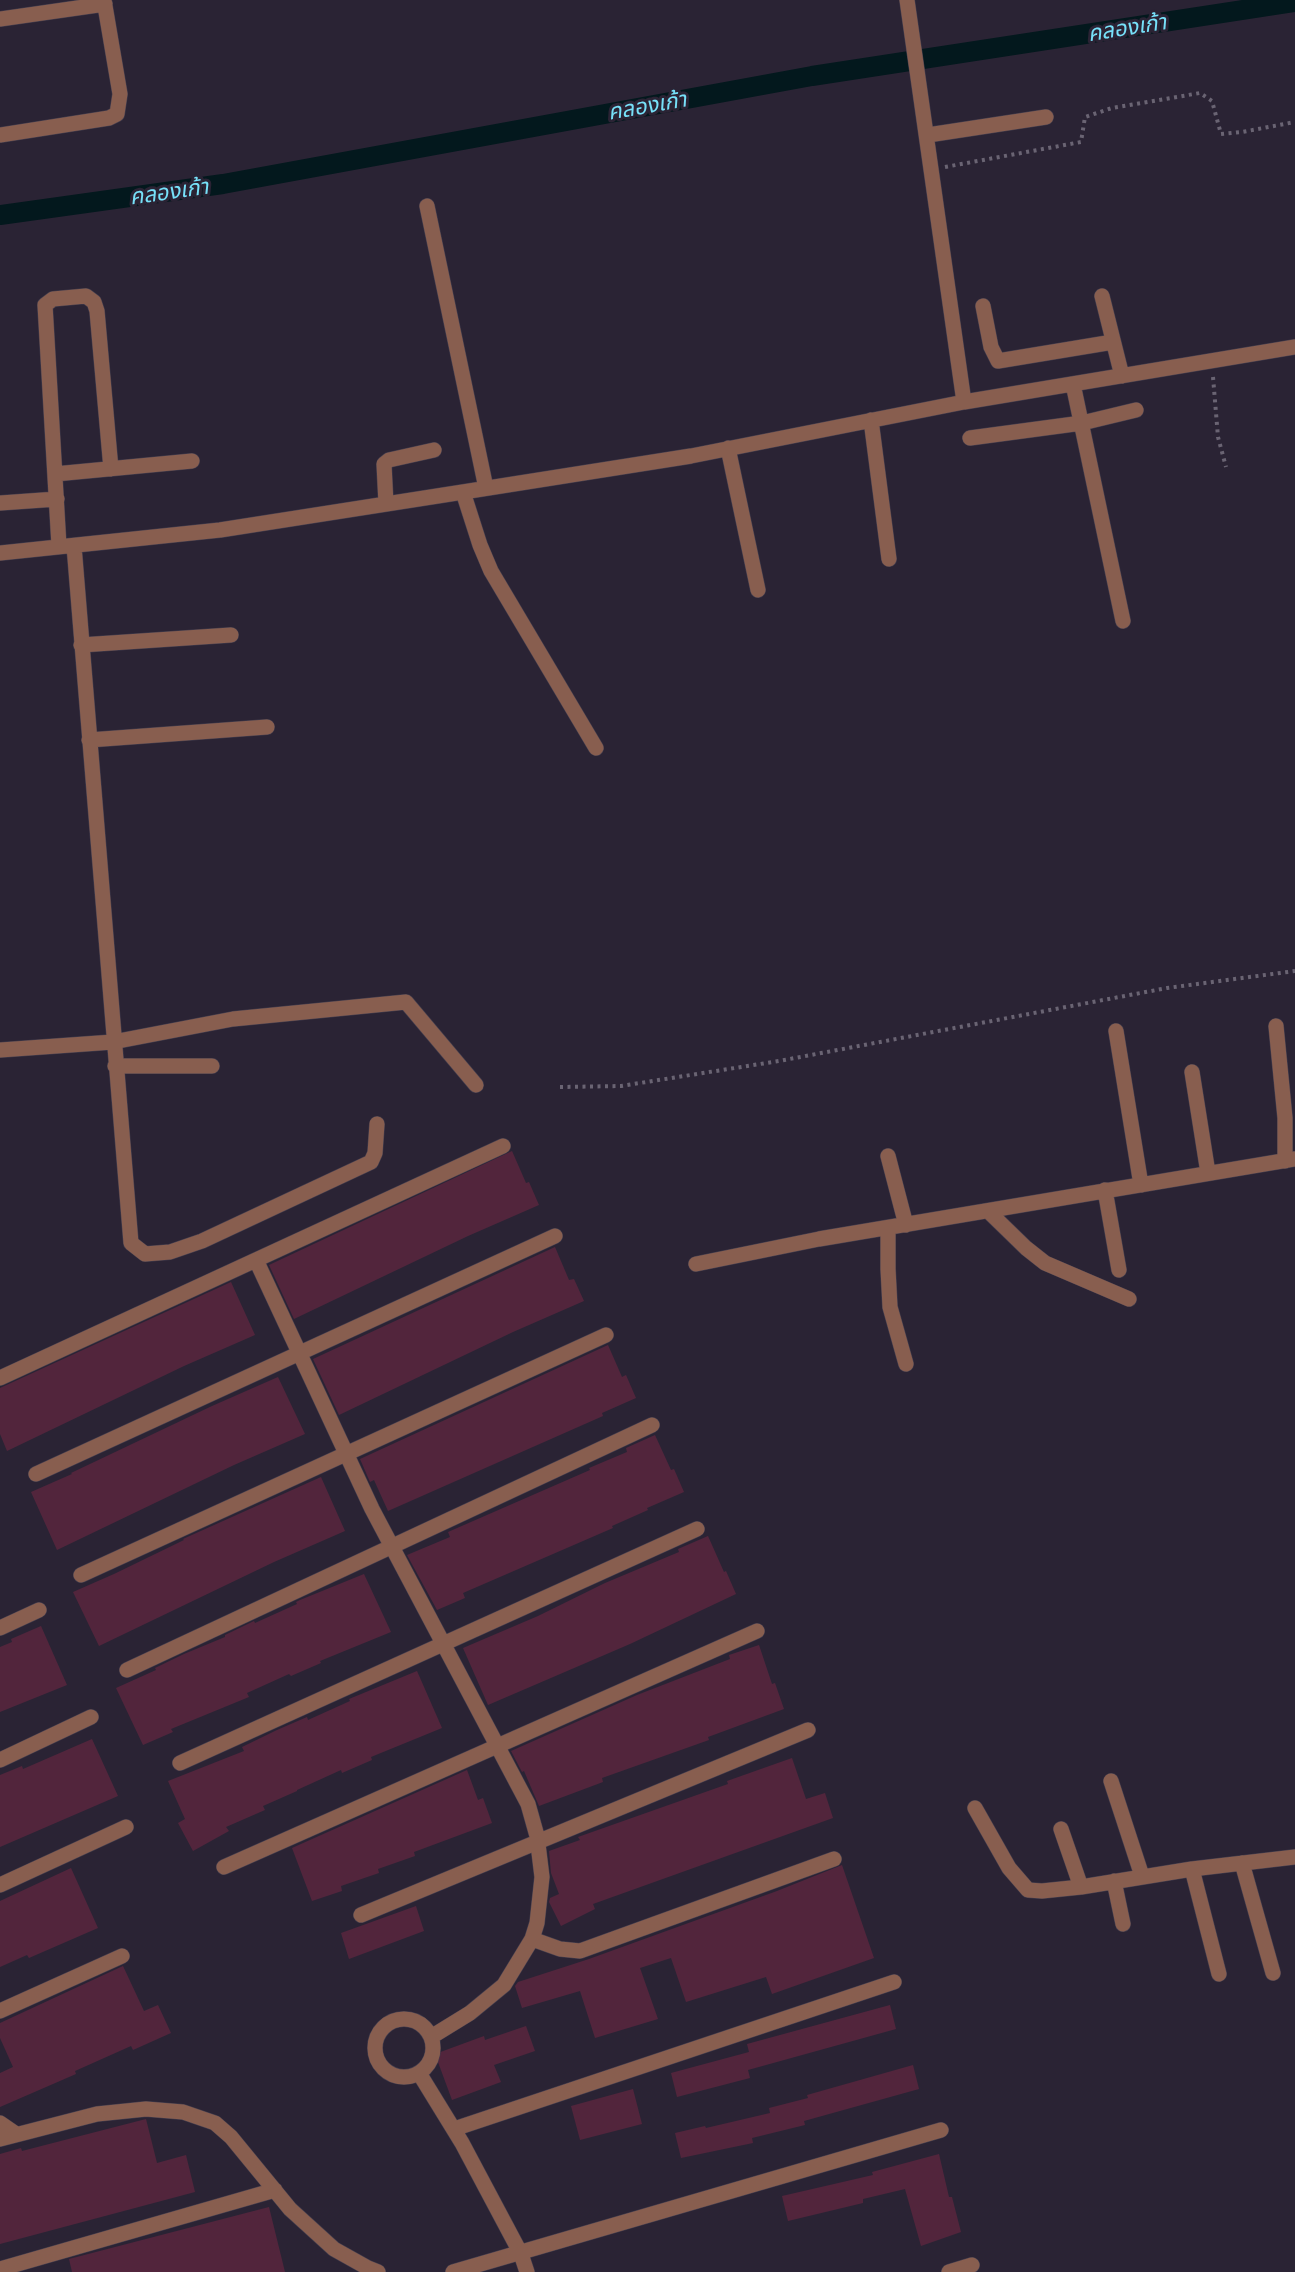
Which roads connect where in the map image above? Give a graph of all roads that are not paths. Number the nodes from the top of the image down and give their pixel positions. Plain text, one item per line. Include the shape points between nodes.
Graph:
1 (907, 0) edge
2 (105, 2) edge
3 (0, 19) edge
4 (1046, 117) dead end
5 (0, 135) edge
6 (928, 135) junction
7 (427, 206) dead end
8 (1102, 296) dead end
9 (983, 306) dead end
10 (1113, 342) junction
11 (1295, 347) edge
12 (1122, 376) junction
13 (1073, 384) junction
14 (964, 402) junction
15 (1136, 410) dead end
16 (872, 420) junction
17 (1082, 423) junction
18 (970, 438) dead end
19 (728, 448) junction
20 (434, 450) dead end
21 (192, 461) dead end
22 (111, 469) junction
23 (56, 474) junction
24 (486, 488) junction
25 (463, 492) junction
26 (57, 499) junction
27 (0, 503) edge
28 (386, 504) junction
29 (66, 546) junction
30 (0, 553) edge
31 (889, 559) dead end
32 (758, 590) dead end
33 (1124, 621) dead end
34 (231, 635) dead end
35 (81, 645) junction
36 (267, 727) dead end
37 (89, 740) junction
38 (596, 748) dead end
39 (1275, 1026) dead end
40 (1116, 1031) dead end
41 (113, 1042) junction
42 (0, 1050) edge
43 (115, 1066) junction
44 (212, 1066) dead end
45 (1192, 1072) dead end
46 (476, 1085) dead end
47 (376, 1124) dead end
48 (503, 1146) dead end
49 (888, 1156) dead end
50 (1290, 1160) edge
51 (1208, 1173) junction
52 (1141, 1185) junction
53 (1105, 1190) junction
54 (988, 1211) junction
55 (906, 1225) junction
56 (888, 1228) junction
57 (555, 1236) dead end
58 (256, 1260) junction
59 (696, 1264) dead end
60 (1119, 1270) dead end
61 (1129, 1299) dead end
62 (606, 1335) dead end
63 (299, 1353) junction
64 (906, 1364) dead end
65 (0, 1378) edge
66 (652, 1425) dead end
67 (346, 1453) junction
68 (36, 1474) dead end
69 (697, 1529) dead end
70 (392, 1546) junction
71 (81, 1575) dead end
72 (39, 1610) dead end
73 (0, 1628) edge
74 (757, 1631) dead end
75 (443, 1644) junction
76 (127, 1670) dead end
77 (91, 1717) dead end
78 (808, 1730) dead end
79 (498, 1746) junction
80 (0, 1760) edge
81 (180, 1763) dead end
82 (1111, 1781) dead end
83 (975, 1808) dead end
84 (126, 1827) dead end
85 (1061, 1829) dead end
86 (537, 1842) junction
87 (834, 1859) dead end
88 (1294, 1862) edge
89 (1242, 1863) junction
90 (224, 1867) dead end
91 (1192, 1869) junction
92 (1142, 1876) junction
93 (1114, 1881) junction
94 (0, 1885) edge
95 (1081, 1887) junction
96 (361, 1914) dead end
97 (1123, 1924) dead end
98 (532, 1939) junction
99 (122, 1956) dead end
100 (1273, 1973) dead end
101 (1219, 1974) dead end
102 (894, 1982) dead end
103 (0, 2011) edge
104 (431, 2037) junction
105 (419, 2073) junction
106 (0, 2123) edge
107 (454, 2129) junction
108 (941, 2130) dead end
109 (16, 2134) junction
110 (0, 2139) edge
111 (275, 2190) junction
112 (521, 2254) junction
113 (972, 2265) dead end
114 (0, 2269) edge
115 (378, 2272) edge
116 (453, 2272) edge
117 (527, 2272) edge
118 (949, 2272) edge

1 - 6 street
2 - 3 street
2 - 5 street via 120,94 117,114
4 - 6 street
6 - 14 street
7 - 24 street
8 - 10 street
9 - 10 street via 991,347 998,361
10 - 12 street
11 - 12 street
12 - 13 street
13 - 14 street
13 - 17 street
14 - 16 street
15 - 17 street
16 - 19 street
16 - 31 street
17 - 18 street
17 - 33 street
19 - 24 street
19 - 32 street
20 - 28 street via 384,464
21 - 22 street
22 - 23 street
22 - 23 street via 98,311 86,296 52,298 45,305
23 - 26 street
24 - 25 street
25 - 28 street
25 - 38 street via 491,571
26 - 27 street
26 - 29 street
28 - 29 street via 220,530
29 - 30 street
29 - 35 street
34 - 35 street
35 - 37 street
36 - 37 street
37 - 41 street
39 - 50 street
40 - 52 street
41 - 42 street
41 - 43 street
41 - 46 street via 233,1019 406,1002
43 - 44 street
43 - 47 street via 131,1243 146,1254 170,1252 202,1241 371,1162
45 - 51 street
48 - 58 street
49 - 55 street
50 - 51 street
51 - 52 street
52 - 53 street
53 - 54 street
53 - 60 street
54 - 55 street
54 - 61 street via 1045,1263
55 - 56 street
56 - 59 street
56 - 64 street via 890,1307
57 - 63 street
58 - 63 street
58 - 65 street
62 - 67 street
63 - 67 street
63 - 68 street
66 - 70 street
67 - 70 street
67 - 71 street
69 - 75 street
70 - 75 street
70 - 76 street
72 - 73 street
74 - 79 street
75 - 79 street
75 - 81 street
77 - 80 street
78 - 86 street
79 - 86 street via 528,1804
79 - 90 street
82 - 92 street
83 - 95 street via 1009,1868 1028,1890
84 - 94 street
85 - 95 street
86 - 96 street
86 - 98 street via 542,1877
87 - 98 street via 580,1951
88 - 89 street
89 - 91 street
89 - 100 street
91 - 92 street
91 - 101 street
92 - 93 street
93 - 95 street
93 - 97 street
98 - 104 street via 504,1985 470,2013
99 - 103 street
102 - 107 street
104 - 105 street via 431,2057
104 - 105 street via 418,2022 408,2019 389,2023 377,2037 376,2054 385,2070 402,2077
105 - 107 street
106 - 109 street
107 - 112 street
108 - 112 street
109 - 110 street
109 - 111 street via 97,2114 146,2109 183,2112 214,2123 231,2137
111 - 114 street
111 - 115 street via 334,2249
112 - 116 street
112 - 117 street
113 - 118 street

